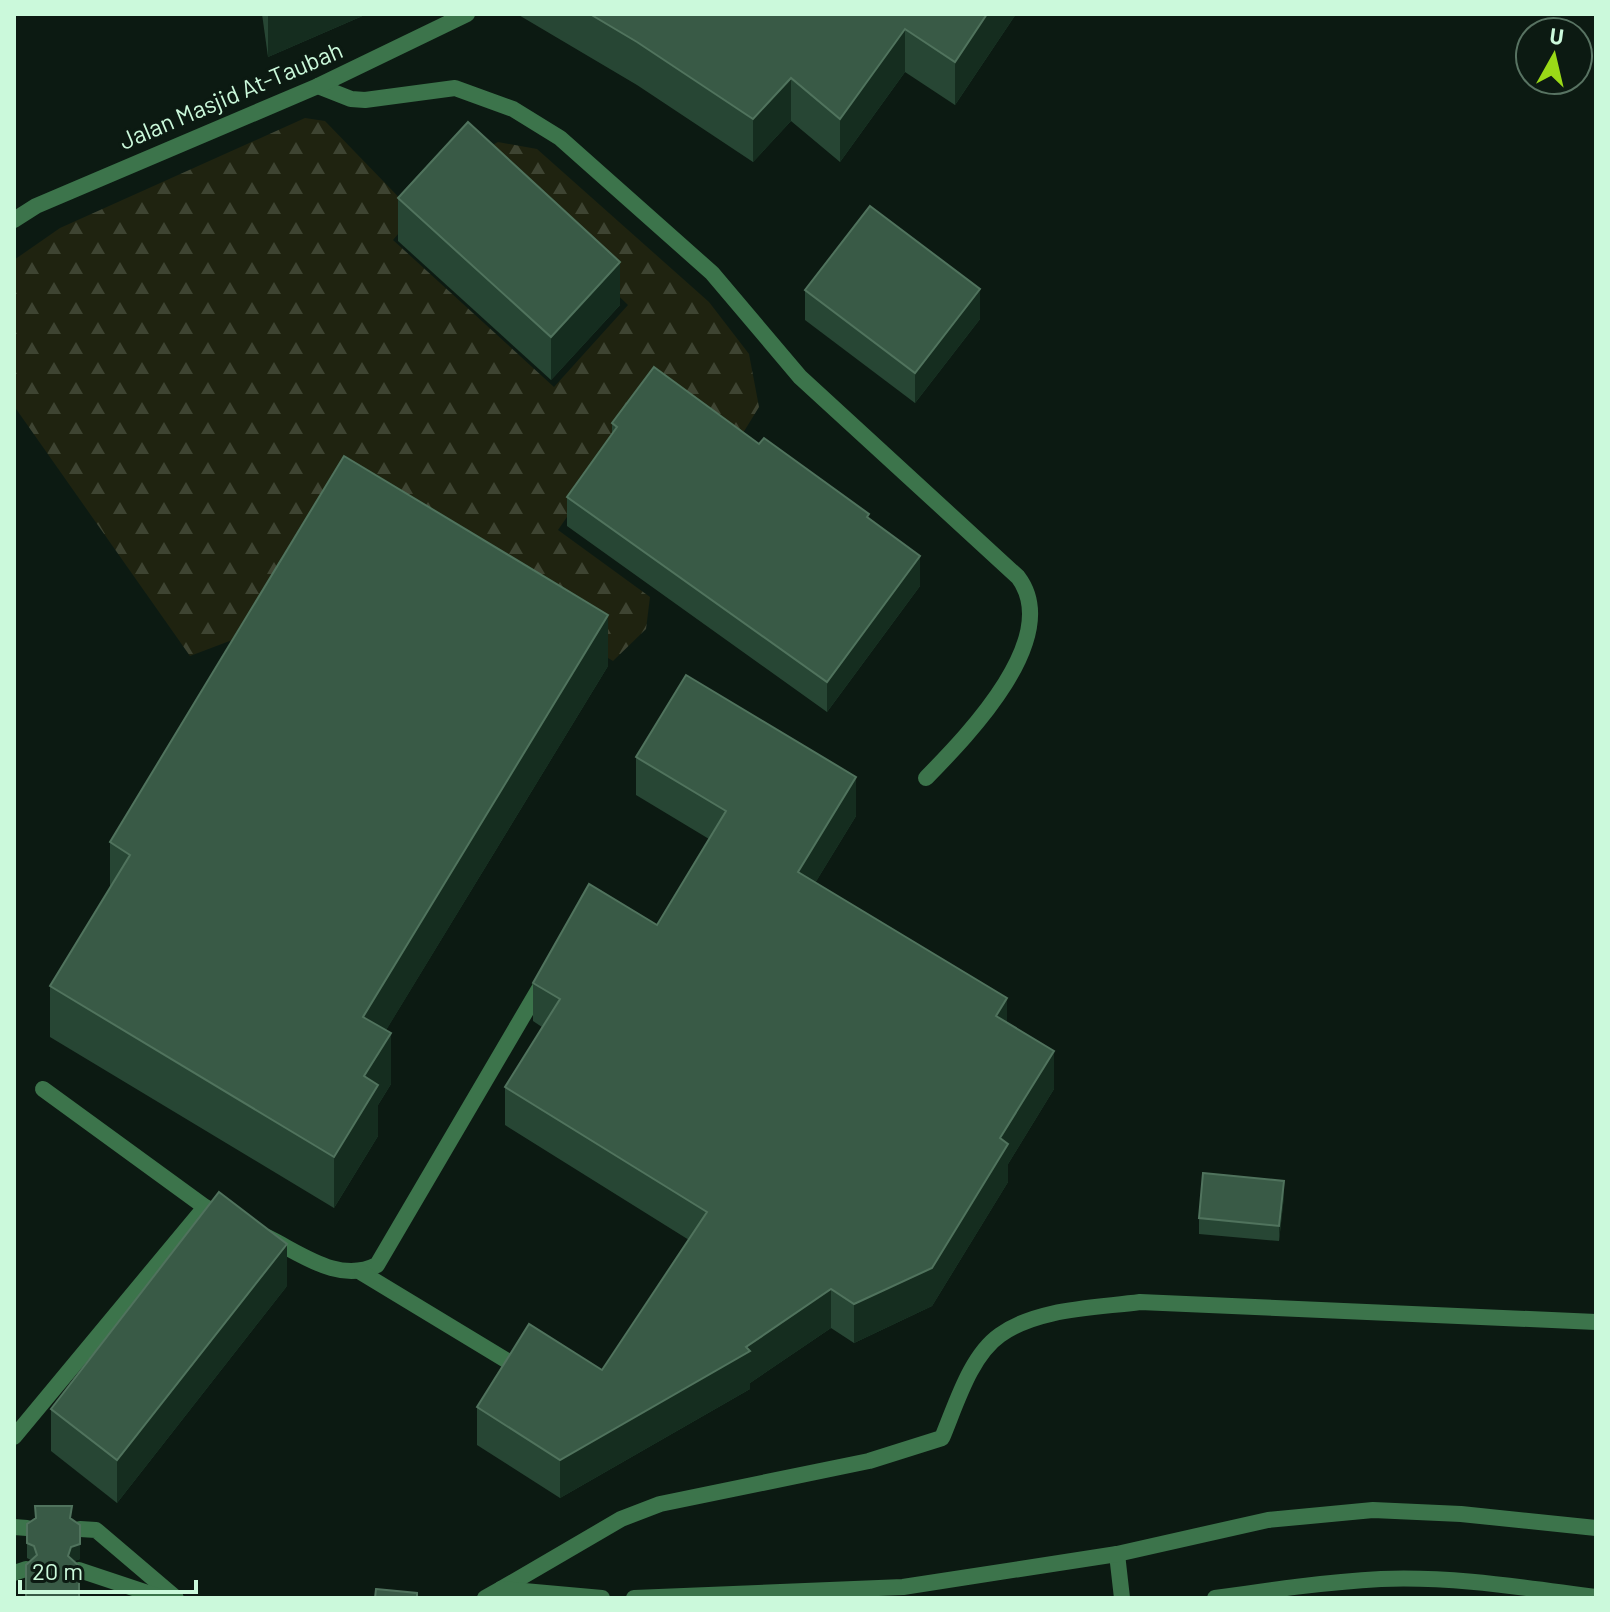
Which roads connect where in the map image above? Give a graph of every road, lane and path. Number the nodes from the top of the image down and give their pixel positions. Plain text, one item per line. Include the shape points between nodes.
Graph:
1 (467, 14) edge
2 (318, 86) junction
3 (14, 220) edge
4 (926, 778) dead end
5 (553, 965) edge
6 (43, 1089) dead end
7 (205, 1207) junction
8 (362, 1273) junction
9 (1596, 1322) edge
10 (509, 1362) edge
11 (14, 1437) edge
12 (1596, 1528) edge
13 (80, 1529) edge
14 (1117, 1554) junction
15 (79, 1570) edge
16 (501, 1589) junction
17 (920, 1591) edge
18 (1596, 1597) edge
19 (163, 1598) edge
20 (176, 1598) edge
21 (485, 1598) edge
22 (602, 1598) edge
23 (634, 1598) edge
24 (1122, 1598) edge
25 (1215, 1598) edge

1 - 2 street, Jalan Masjid At-Taubah
2 - 3 street, Jalan Masjid At-Taubah
2 - 4 street via 365,100 455,88 513,109 560,138 712,273 800,377 1018,577 1030,601 1026,640 1003,687
5 - 8 street via 377,1265
6 - 7 street
7 - 8 street via 343,1274
7 - 11 street
8 - 10 street
9 - 16 street via 1140,1302 1060,1313 999,1335 973,1368 942,1438 869,1461 660,1504 621,1519
12 - 14 street via 1373,1510 1268,1520
13 - 20 street via 96,1530
14 - 17 street
14 - 24 street
15 - 19 street
16 - 21 street
16 - 22 street
17 - 23 street
18 - 25 street via 1491,1583 1382,1579

